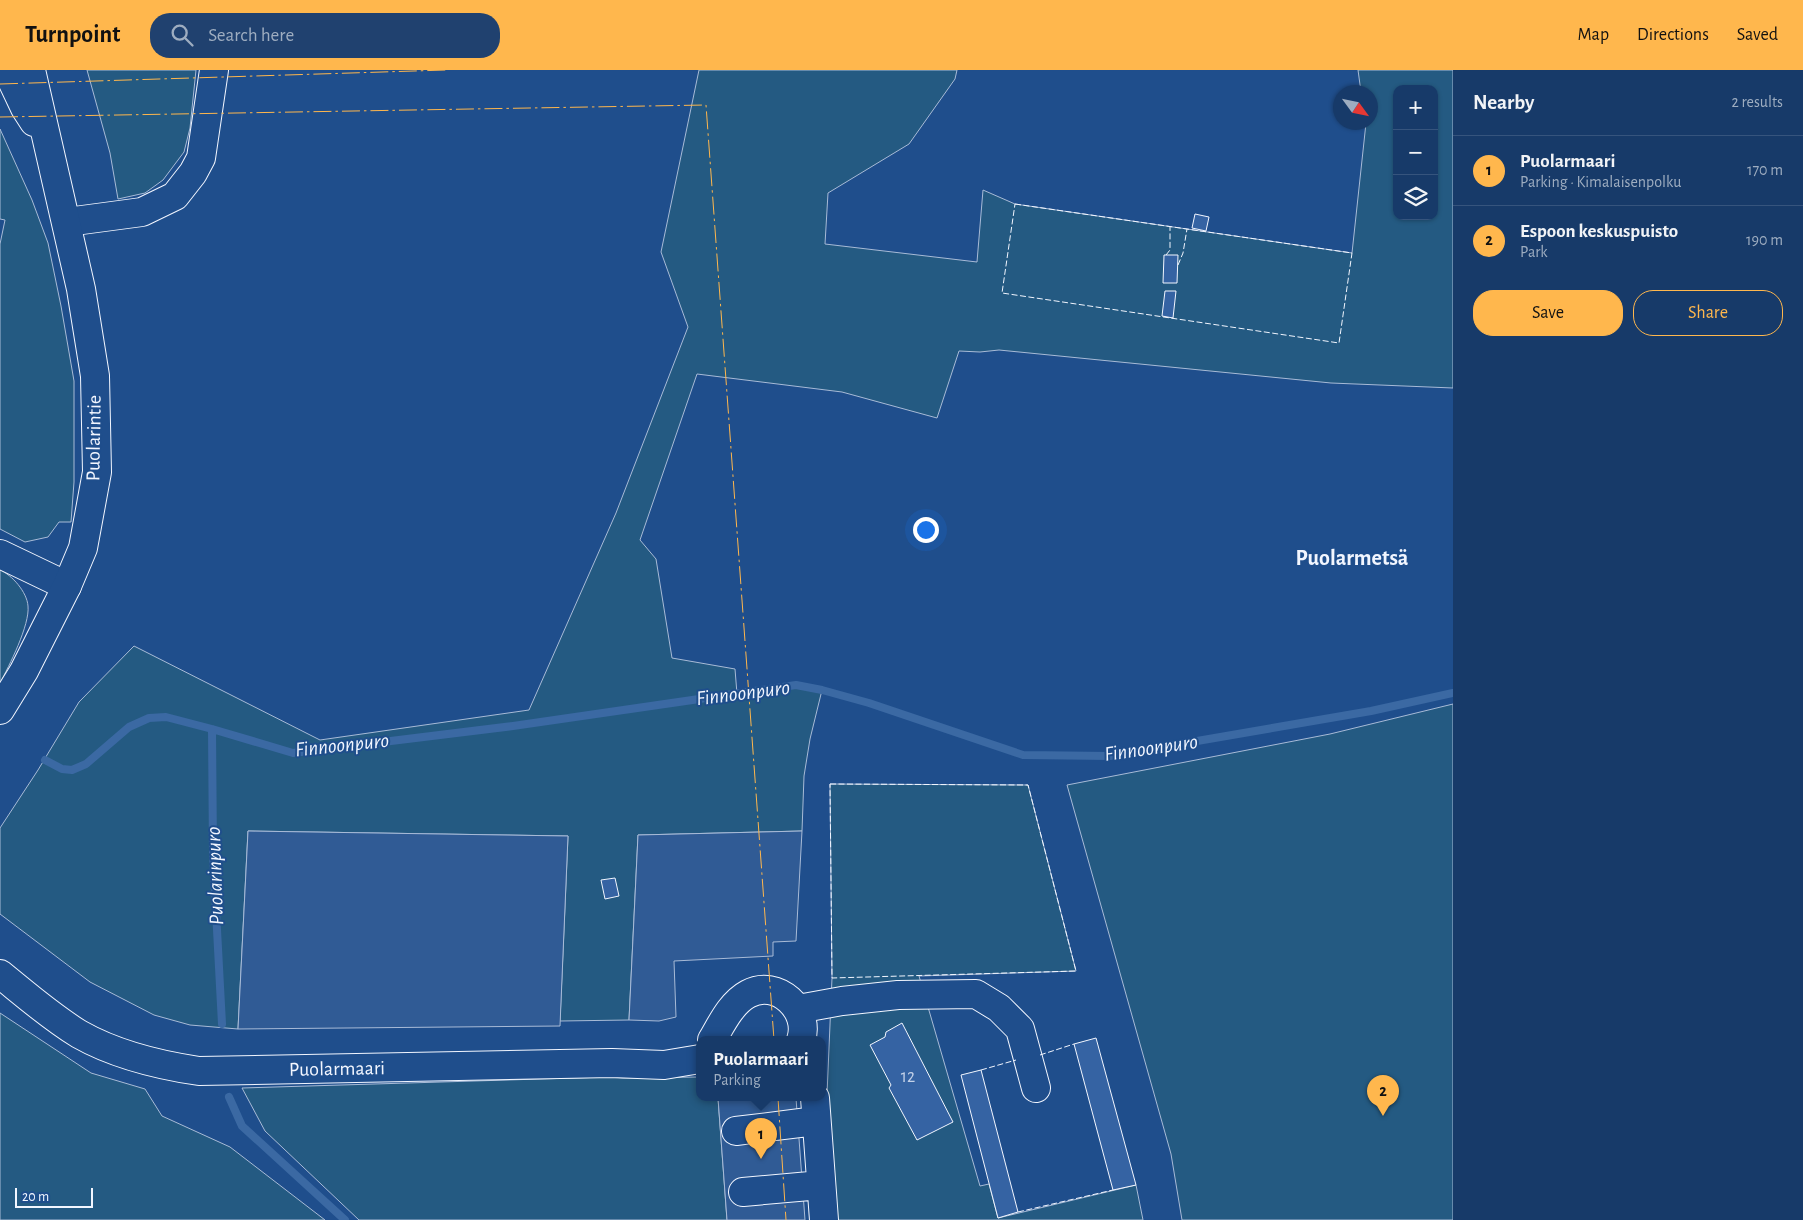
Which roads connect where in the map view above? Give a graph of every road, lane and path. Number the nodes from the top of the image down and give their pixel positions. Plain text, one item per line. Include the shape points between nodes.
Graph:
1 (8, 70) edge
2 (32, 70) edge
3 (214, 70) edge
4 (51, 149) junction
5 (67, 222) junction
6 (0, 554) edge
7 (67, 586) junction
8 (0, 710) edge
9 (0, 974) edge
10 (798, 1010) junction
11 (715, 1036) edge
12 (802, 1036) edge
13 (696, 1060) edge
14 (1036, 1088) dead end
15 (816, 1109) edge
16 (736, 1131) dead end
17 (821, 1185) junction
18 (743, 1192) dead end
19 (824, 1220) edge

1 - 4 street, Puolarintie via 25,108
2 - 4 street, Puolarintie
3 - 5 street via 201,158 175,196 142,212
4 - 5 street, Puolarintie
5 - 7 street, Puolarintie via 95,376 97,472 83,548
6 - 7 street
7 - 8 street, Puolarintie
9 - 13 street, Puolarmaari via 87,1038 150,1062 199,1071 664,1065
10 - 11 street via 789,998 776,992 762,990 749,994 738,1002
10 - 12 street via 803,1022
10 - 14 street via 842,1001 977,984 1020,1029
15 - 16 street
15 - 17 street
17 - 18 street
17 - 19 street

